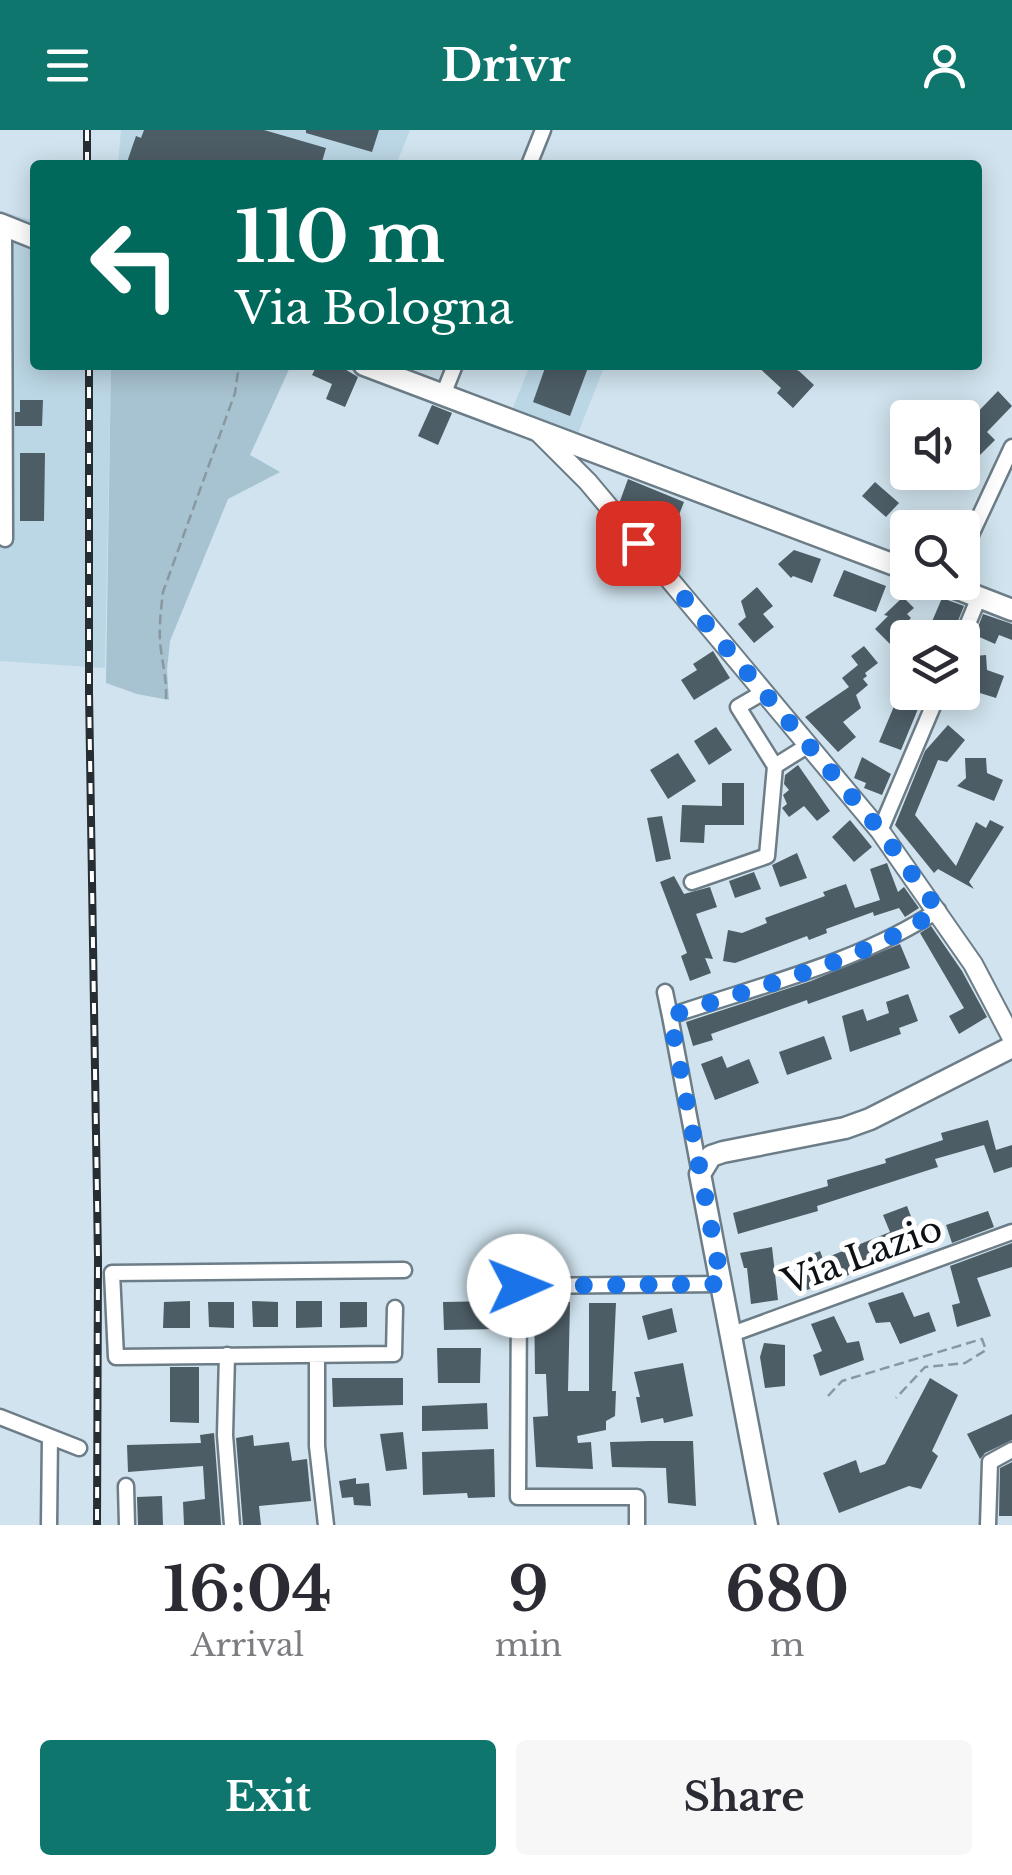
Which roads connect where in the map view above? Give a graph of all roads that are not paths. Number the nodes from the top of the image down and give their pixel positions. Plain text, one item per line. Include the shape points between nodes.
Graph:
1 (542, 130) edge
2 (532, 160) edge
3 (2, 224) edge
4 (30, 235) edge
5 (377, 370) edge
6 (453, 370) edge
7 (444, 396) junction
8 (536, 431) junction
9 (1012, 447) edge
10 (602, 455) junction
11 (588, 482) junction
12 (980, 515) edge
13 (5, 539) dead end
14 (890, 563) edge
15 (980, 597) edge
16 (1012, 610) edge
17 (762, 693) junction
18 (930, 710) edge
19 (807, 746) junction
20 (775, 766) junction
21 (880, 830) junction
22 (692, 882) dead end
23 (938, 910) junction
24 (665, 992) dead end
25 (670, 1016) junction
26 (1012, 1038) edge
27 (1012, 1047) edge
28 (700, 1174) junction
29 (1012, 1232) edge
30 (404, 1270) dead end
31 (722, 1284) junction
32 (395, 1308) dead end
33 (732, 1334) junction
34 (227, 1355) junction
35 (317, 1356) junction
36 (0, 1416) edge
37 (50, 1437) junction
38 (79, 1448) dead end
39 (1012, 1450) edge
40 (126, 1486) dead end
41 (49, 1525) edge
42 (126, 1525) edge
43 (232, 1525) edge
44 (326, 1525) edge
45 (638, 1525) edge
46 (767, 1525) edge
47 (988, 1525) edge

1 - 2 street
3 - 4 main road
3 - 13 street
5 - 7 main road
6 - 7 street
7 - 8 main road
8 - 10 main road
8 - 11 street
9 - 12 street
10 - 11 street via 590,463
10 - 14 main road
11 - 17 street
15 - 16 main road
17 - 19 street
17 - 20 street via 738,707
18 - 21 street
19 - 20 street
19 - 21 street
20 - 22 street via 768,856
21 - 23 street
23 - 25 street via 841,958
23 - 26 street
24 - 25 street
25 - 28 street
27 - 28 main road via 870,1119 723,1152 711,1156
28 - 31 main road
29 - 33 street, Via Lazio
30 - 34 street via 112,1274 116,1358
31 - 33 main road
31 - 45 street via 519,1286 518,1497 637,1497
32 - 35 street via 394,1354
33 - 46 main road
34 - 35 street
34 - 43 street
35 - 44 street
36 - 37 street
37 - 38 street
37 - 41 street
39 - 47 street via 990,1462
40 - 42 street

